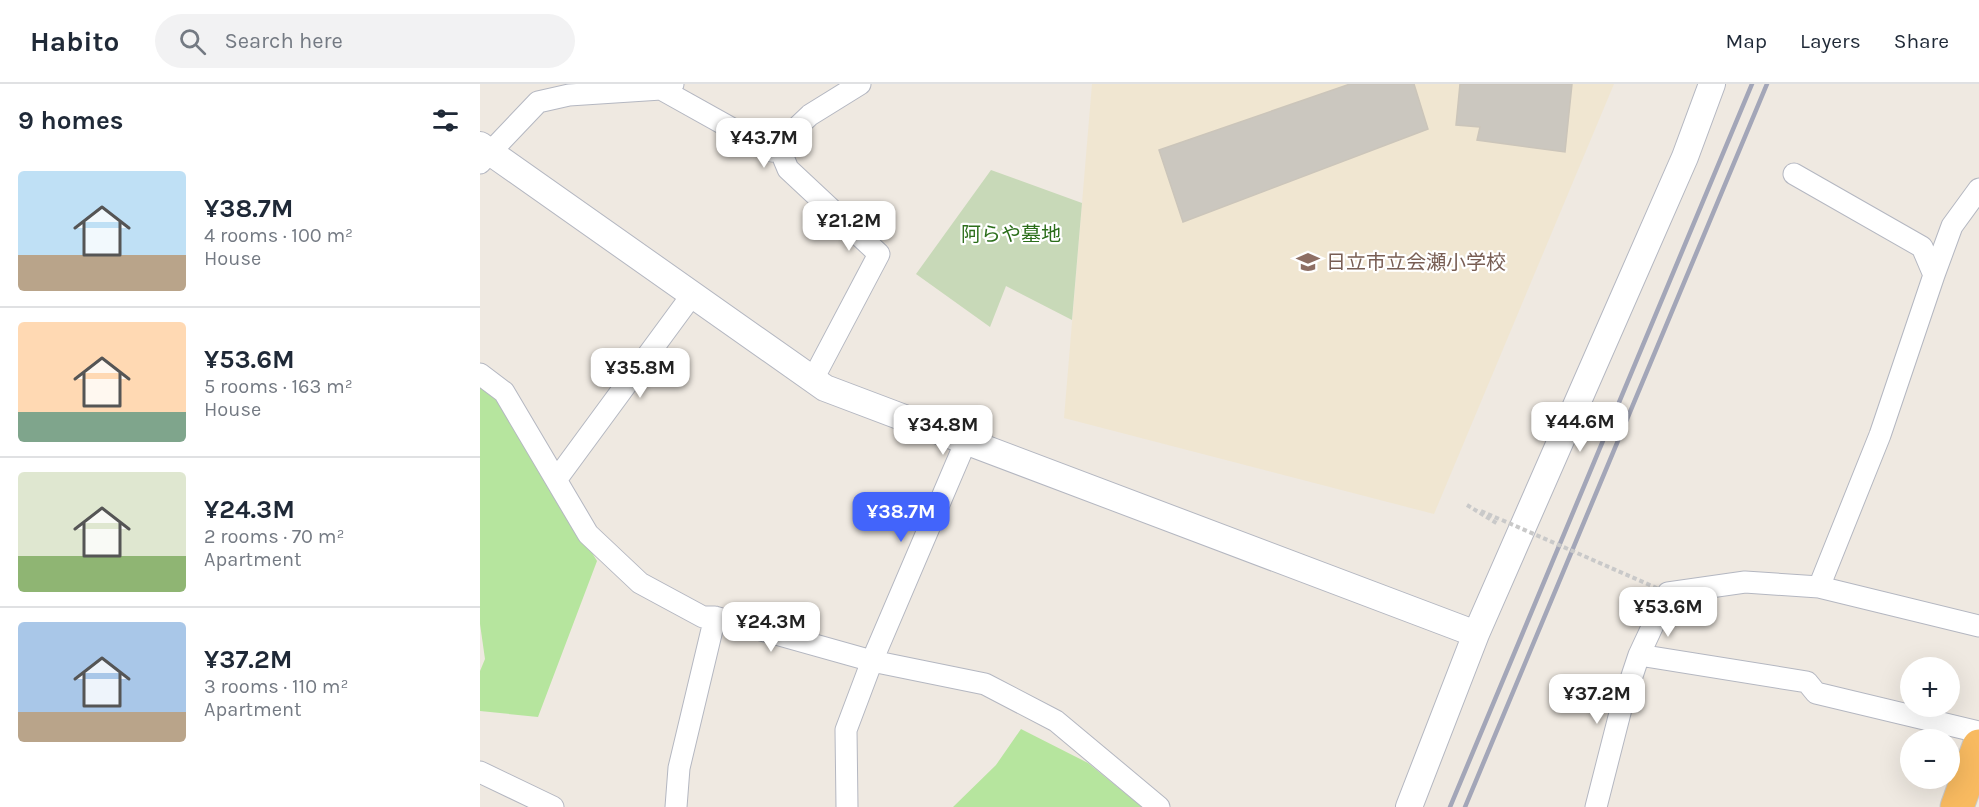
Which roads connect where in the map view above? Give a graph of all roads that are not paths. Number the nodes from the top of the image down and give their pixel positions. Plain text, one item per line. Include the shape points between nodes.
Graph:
1 (860, 84) edge
2 (1712, 84) edge
3 (667, 86) edge
4 (778, 145) junction
5 (483, 154) edge
6 (1794, 174) dead end
7 (1979, 189) edge
8 (1934, 275) junction
9 (692, 295) junction
10 (480, 374) edge
11 (813, 379) junction
12 (966, 441) junction
13 (556, 480) junction
14 (1818, 587) junction
15 (715, 617) junction
16 (1979, 626) edge
17 (1476, 634) junction
18 (1639, 655) junction
19 (872, 661) junction
20 (1979, 732) edge
21 (1979, 746) edge
22 (480, 772) edge
23 (553, 807) edge
24 (676, 807) edge
25 (847, 807) edge
26 (1159, 807) edge
27 (1409, 807) edge
28 (1596, 807) edge
29 (1957, 807) edge

1 - 4 street via 810,115
2 - 17 street via 1686,157
3 - 4 street via 772,151
3 - 5 street via 569,95 538,102
4 - 11 street via 788,169 879,254
5 - 9 street
6 - 8 street via 1922,247
7 - 8 street via 1952,226
8 - 14 street via 1880,435
9 - 11 street
9 - 13 street
10 - 13 street via 504,392
11 - 12 street via 825,388
12 - 17 street
12 - 19 street
13 - 15 street via 588,534 639,583 703,617
14 - 16 street
14 - 18 street via 1745,582 1668,592
15 - 19 street
15 - 24 street via 679,768
17 - 27 street
18 - 20 street via 1807,682 1816,693
18 - 28 street
19 - 25 street via 846,730
19 - 26 street via 985,684 1056,721
21 - 29 highway
22 - 23 street

